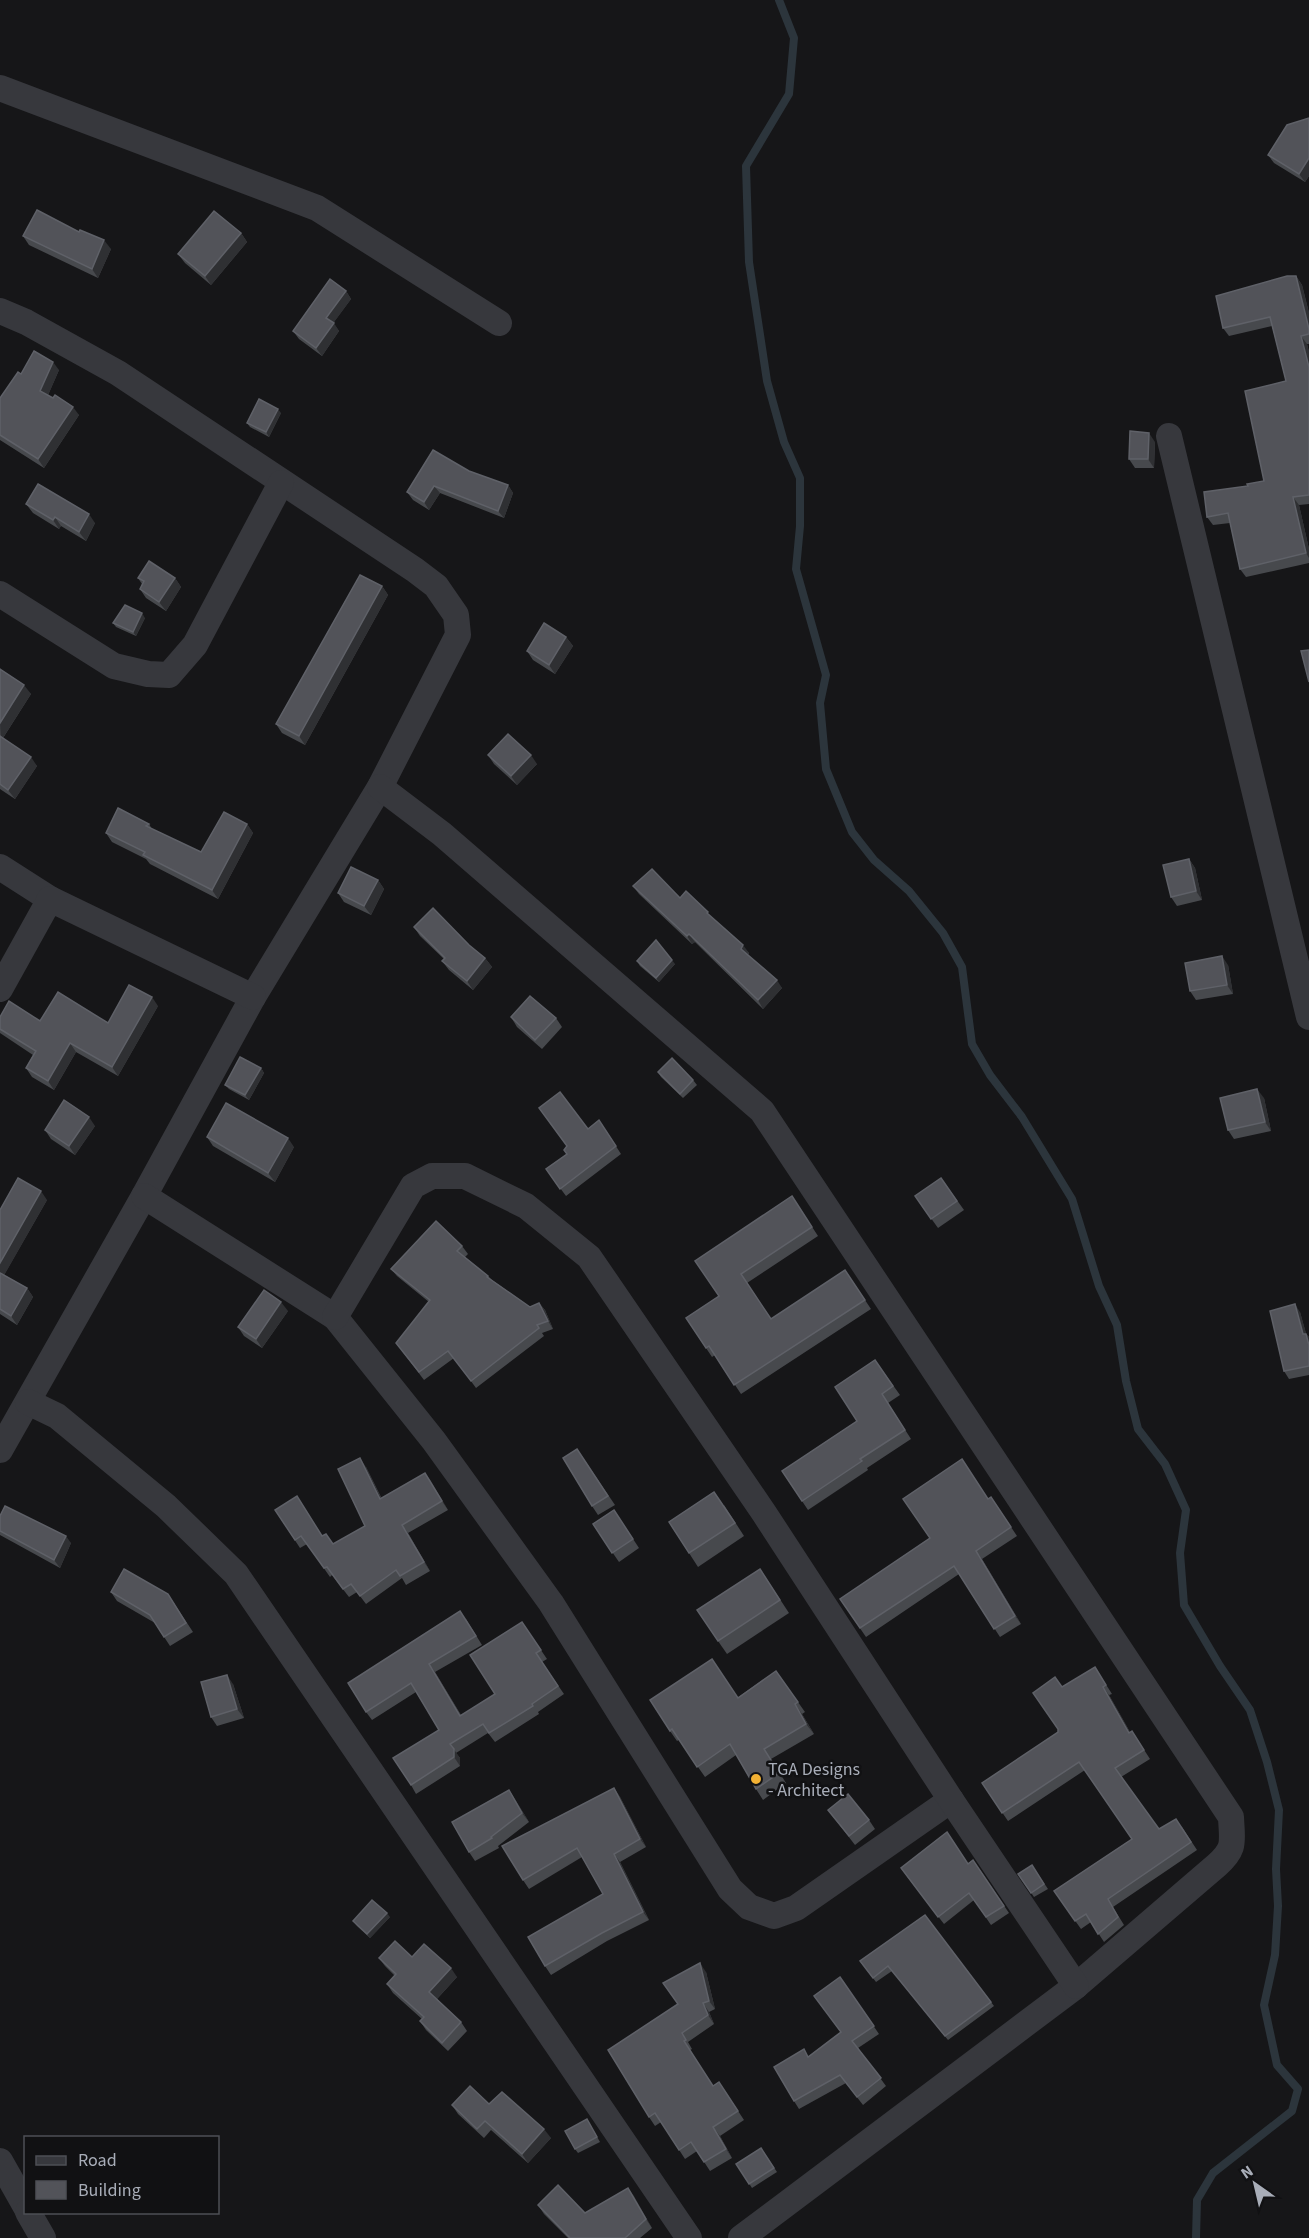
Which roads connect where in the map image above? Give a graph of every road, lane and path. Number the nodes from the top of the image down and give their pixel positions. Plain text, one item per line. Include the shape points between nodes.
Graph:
1 (0, 88) edge
2 (0, 310) edge
3 (499, 323) dead end
4 (1169, 436) dead end
5 (281, 483) junction
6 (0, 594) edge
7 (380, 787) junction
8 (0, 867) edge
9 (50, 899) junction
10 (0, 989) edge
11 (253, 997) junction
12 (1309, 1017) edge
13 (144, 1196) junction
14 (335, 1317) junction
15 (28, 1402) junction
16 (0, 1450) edge
17 (951, 1800) junction
18 (1076, 1986) junction
19 (0, 2161) edge
20 (24, 2203) edge
21 (29, 2214) edge
22 (42, 2238) edge
23 (689, 2238) edge
24 (741, 2238) edge

1 - 3 street via 317,208
2 - 5 street via 118,373
4 - 12 street
5 - 6 street via 195,645 169,675 114,666
5 - 7 street via 416,570 436,586 456,615 458,635
7 - 11 street
7 - 18 street via 442,834 762,1111 1231,1817 1229,1854
8 - 9 street
9 - 10 street
9 - 11 street
11 - 13 street
13 - 14 street
13 - 15 street
14 - 17 street via 434,1441 551,1603 730,1889 749,1906 774,1916 796,1908
14 - 17 street via 412,1185 432,1176 465,1176 526,1206 589,1257 764,1513
15 - 16 street
15 - 23 street via 57,1416 166,1506 236,1574
17 - 18 street
18 - 24 street
19 - 20 street
21 - 22 street

